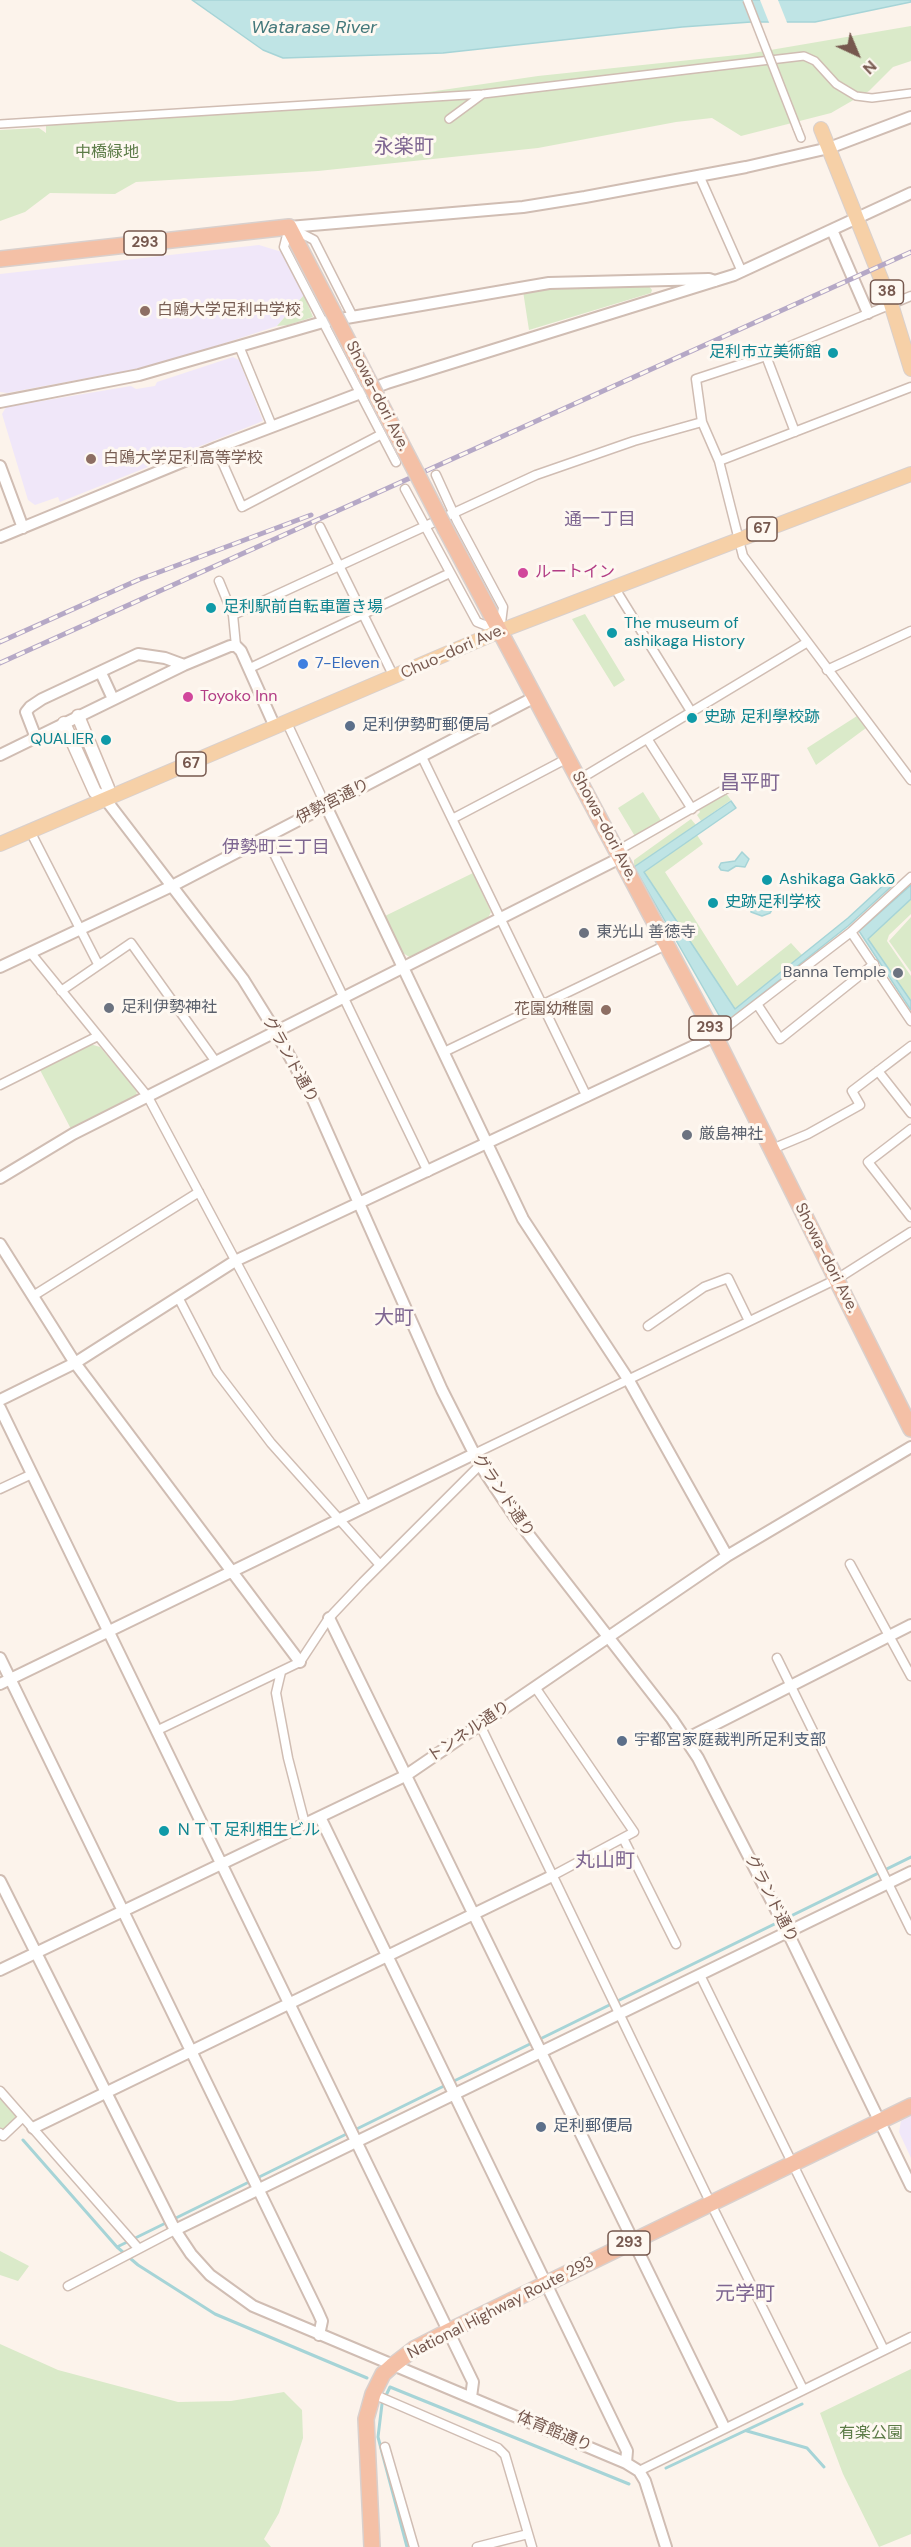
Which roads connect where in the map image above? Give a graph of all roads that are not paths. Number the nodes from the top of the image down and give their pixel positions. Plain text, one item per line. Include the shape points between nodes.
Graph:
1 (747, 0) edge
2 (483, 93) junction
3 (911, 93) edge
4 (911, 117) edge
5 (449, 119) dead end
6 (0, 124) edge
7 (821, 129) dead end
8 (801, 138) dead end
9 (829, 148) junction
10 (699, 175) junction
11 (911, 193) edge
12 (857, 218) junction
13 (290, 227) junction
14 (832, 230) junction
15 (0, 259) edge
16 (742, 272) junction
17 (661, 280) junction
18 (716, 282) junction
19 (911, 296) edge
20 (664, 298) junction
21 (891, 303) junction
22 (868, 313) junction
23 (328, 316) junction
24 (353, 316) junction
25 (239, 346) junction
26 (766, 356) junction
27 (911, 369) edge
28 (911, 387) edge
29 (359, 394) junction
30 (0, 402) edge
31 (702, 422) junction
32 (272, 426) junction
33 (795, 432) junction
34 (380, 435) junction
35 (216, 448) junction
36 (719, 461) junction
37 (396, 462) dead end
38 (0, 466) edge
39 (911, 474) edge
40 (436, 475) dead end
41 (405, 489) dead end
42 (456, 512) junction
43 (425, 525) junction
44 (320, 527) dead end
45 (23, 528) junction
46 (0, 537) edge
47 (738, 538) junction
48 (338, 566) junction
49 (450, 573) junction
50 (219, 581) dead end
51 (614, 587) junction
52 (233, 615) junction
53 (362, 615) junction
54 (500, 631) junction
55 (911, 632) edge
56 (806, 643) junction
57 (236, 646) junction
58 (184, 665) junction
59 (250, 668) junction
60 (827, 670) junction
61 (101, 673) junction
62 (394, 677) junction
63 (535, 698) junction
64 (113, 699) junction
65 (692, 712) junction
66 (78, 716) junction
67 (64, 723) junction
68 (281, 725) junction
69 (36, 738) junction
70 (648, 740) junction
71 (0, 754) edge
72 (422, 757) junction
73 (568, 758) junction
74 (580, 779) junction
75 (911, 780) edge
76 (729, 787) dead end
77 (106, 800) junction
78 (326, 806) junction
79 (692, 809) junction
80 (452, 819) junction
81 (30, 831) junction
82 (266, 837) junction
83 (0, 844) edge
84 (618, 855) junction
85 (911, 878) edge
86 (172, 886) junction
87 (501, 919) junction
88 (79, 929) junction
89 (851, 932) junction
90 (666, 945) junction
91 (30, 952) junction
92 (98, 964) junction
93 (873, 964) junction
94 (0, 967) edge
95 (402, 967) junction
96 (61, 991) junction
97 (343, 997) junction
98 (757, 1004) junction
99 (541, 1005) junction
100 (911, 1021) edge
101 (276, 1032) junction
102 (98, 1036) junction
103 (715, 1036) junction
104 (911, 1046) edge
105 (444, 1052) junction
106 (216, 1062) junction
107 (878, 1071) junction
108 (0, 1085) edge
109 (148, 1097) junction
110 (587, 1097) junction
111 (911, 1113) edge
112 (911, 1129) edge
113 (487, 1143) junction
114 (772, 1149) junction
115 (428, 1172) junction
116 (0, 1178) edge
117 (199, 1192) junction
118 (360, 1203) junction
119 (911, 1217) edge
120 (911, 1232) edge
121 (0, 1244) edge
122 (235, 1261) junction
123 (837, 1279) junction
124 (33, 1296) junction
125 (178, 1297) junction
126 (749, 1321) junction
127 (648, 1326) dead end
128 (75, 1363) junction
129 (628, 1379) junction
130 (0, 1400) edge
131 (0, 1408) edge
132 (911, 1429) edge
133 (911, 1447) edge
134 (474, 1454) junction
135 (480, 1466) junction
136 (32, 1474) junction
137 (0, 1489) edge
138 (367, 1507) junction
139 (339, 1521) junction
140 (727, 1556) junction
141 (850, 1564) dead end
142 (380, 1565) junction
143 (231, 1572) junction
144 (329, 1618) junction
145 (911, 1625) edge
146 (109, 1631) junction
147 (891, 1635) junction
148 (609, 1636) junction
149 (0, 1658) edge
150 (777, 1658) dead end
151 (300, 1662) junction
152 (281, 1672) junction
153 (911, 1676) edge
154 (5, 1681) edge
155 (791, 1683) junction
156 (535, 1687) junction
157 (480, 1725) junction
158 (156, 1731) junction
159 (686, 1739) junction
160 (405, 1776) junction
161 (320, 1817) junction
162 (305, 1824) junction
163 (623, 1838) junction
164 (221, 1865) junction
165 (911, 1872) edge
166 (552, 1876) junction
167 (0, 1881) edge
168 (888, 1883) junction
169 (124, 1910) junction
170 (472, 1915) junction
171 (911, 1930) edge
172 (787, 1931) junction
173 (676, 1944) dead end
174 (35, 1953) junction
175 (387, 1956) junction
176 (0, 1970) edge
177 (700, 1975) junction
178 (288, 2005) junction
179 (619, 2014) junction
180 (191, 2050) junction
181 (540, 2052) junction
182 (0, 2091) edge
183 (106, 2093) junction
184 (454, 2094) junction
185 (911, 2106) edge
186 (23, 2118) junction
187 (880, 2121) junction
188 (33, 2128) junction
189 (0, 2133) edge
190 (356, 2142) junction
191 (792, 2164) junction
192 (911, 2186) edge
193 (259, 2189) junction
194 (711, 2204) junction
195 (176, 2230) junction
196 (633, 2241) junction
197 (136, 2249) junction
198 (547, 2284) junction
199 (68, 2286) dead end
200 (448, 2331) junction
201 (319, 2335) junction
202 (911, 2337) edge
203 (884, 2350) junction
204 (392, 2366) junction
205 (803, 2389) junction
206 (373, 2394) junction
207 (471, 2397) junction
208 (724, 2427) junction
209 (385, 2447) dead end
210 (626, 2463) junction
211 (639, 2472) junction
212 (528, 2534) junction
213 (372, 2547) edge
214 (414, 2547) edge
215 (477, 2547) edge
216 (532, 2547) edge
217 (666, 2547) edge

1 - 8 street, bridge
2 - 3 street via 804,56 856,96
2 - 5 street
2 - 6 street
4 - 9 street
7 - 9 main road, 38
9 - 10 street
9 - 12 main road, 38
10 - 13 street via 523,207
10 - 16 street
11 - 12 street
12 - 14 street
12 - 21 main road, 38
13 - 15 highway, 293
13 - 23 highway, Showa-dori Ave. / 293
13 - 24 street via 314,240
14 - 16 street
14 - 22 street
16 - 18 street
17 - 18 street
17 - 20 street
17 - 24 street via 549,283
18 - 20 street
19 - 21 street
20 - 29 street
21 - 22 street
21 - 27 main road, 38
22 - 26 street
23 - 24 street
23 - 25 street
23 - 29 street
23 - 54 highway, Showa-dori Ave. / 293, bridge
25 - 30 street via 139,375
25 - 32 street
26 - 31 street via 696,379
26 - 33 street
28 - 33 street
29 - 32 street
29 - 34 street
31 - 36 street
31 - 42 street via 536,475
32 - 35 street
33 - 36 street
34 - 35 street via 242,507
34 - 37 street
35 - 45 street
36 - 47 street
38 - 45 street
39 - 47 main road, Chuo-dori Ave. / 67
40 - 42 street
41 - 43 street
42 - 43 street
42 - 54 street via 457,521 503,606
43 - 48 street
43 - 49 street
44 - 48 street
45 - 46 street
47 - 51 main road, Chuo-dori Ave. / 67
47 - 56 street via 743,556
48 - 52 street
48 - 53 street
49 - 53 street
49 - 54 street via 477,622
50 - 52 street
51 - 54 main road, Chuo-dori Ave. / 67
51 - 65 street
52 - 57 street
53 - 59 street
53 - 62 street
54 - 62 main road, Chuo-dori Ave. / 67
54 - 63 highway, Showa-dori Ave. / 293
55 - 60 street
56 - 60 street
56 - 65 street
57 - 58 street via 223,647
57 - 59 street
58 - 61 street via 138,654
58 - 64 street
59 - 68 street
60 - 75 street
61 - 64 street
61 - 69 street via 30,707 27,718
62 - 68 main road, Chuo-dori Ave. / 67
63 - 72 street, 伊勢宮通り
63 - 73 highway, Showa-dori Ave. / 293
64 - 66 street
65 - 70 street
66 - 67 street
66 - 77 main road via 108,788
67 - 69 street
67 - 77 main road via 95,792
68 - 77 main road, Chuo-dori Ave. / 67
68 - 78 street
69 - 71 street
70 - 74 street
70 - 79 street
72 - 78 street, 伊勢宮通り
72 - 80 street
73 - 74 highway, Showa-dori Ave. / 293
73 - 80 street
74 - 84 highway, Showa-dori Ave. / 293
76 - 79 street
77 - 81 main road, Chuo-dori Ave. / 67
77 - 86 street, グランド通り
78 - 82 street, 伊勢宮通り
78 - 95 street
79 - 84 street
80 - 87 street
81 - 83 main road, Chuo-dori Ave. / 67
81 - 88 street
82 - 86 street, 伊勢宮通り
82 - 97 street
84 - 87 street
84 - 90 highway, Showa-dori Ave. / 293
85 - 89 street
86 - 88 street, 伊勢宮通り
86 - 101 street, グランド通り via 243,979
87 - 95 street
87 - 99 street
88 - 91 street, 伊勢宮通り
88 - 92 street
89 - 93 street
89 - 98 street
90 - 99 street
90 - 103 highway, Showa-dori Ave. / 293
91 - 94 street, 伊勢宮通り
91 - 96 street
92 - 96 street
92 - 106 street via 131,943
93 - 98 street via 780,1039
93 - 100 street
95 - 97 street
95 - 105 street
96 - 102 street
97 - 101 street
97 - 115 street
98 - 103 street
99 - 105 street
99 - 110 street
101 - 106 street
101 - 118 street, グランド通り via 310,1093
102 - 108 street
102 - 109 street
103 - 110 street
103 - 114 highway, Showa-dori Ave. / 293
104 - 107 street
105 - 113 street
106 - 109 street
107 - 111 street
107 - 114 street via 852,1091 860,1105
109 - 116 street via 39,1152
109 - 117 street
110 - 113 street
112 - 119 street via 868,1162
113 - 115 street
113 - 129 street via 524,1219
114 - 123 highway, Showa-dori Ave. / 293
115 - 118 street
117 - 122 street
117 - 124 street
118 - 122 street
118 - 134 street, グランド通り
120 - 123 street
121 - 124 street
122 - 125 street
122 - 138 street
123 - 126 street
123 - 132 highway, Showa-dori Ave. / 293
124 - 128 street
125 - 128 street
125 - 139 street via 217,1372 270,1443
126 - 127 street via 728,1278 704,1287
126 - 129 street
128 - 130 street
128 - 143 street
129 - 134 street
129 - 140 street
131 - 136 street
133 - 140 street, トンネル通り
134 - 135 street, グランド通り
134 - 138 street
135 - 142 street
135 - 148 street, グランド通り
136 - 137 street
136 - 146 street
138 - 139 street
139 - 142 street
139 - 143 street
140 - 148 street, トンネル通り
141 - 147 street
142 - 144 street
143 - 146 street
143 - 151 street
144 - 151 street
144 - 160 street
145 - 147 street
146 - 154 street
146 - 158 street
147 - 153 street
147 - 155 street
148 - 156 street, トンネル通り
148 - 159 street, グランド通り
149 - 154 street
150 - 155 street
151 - 152 street
152 - 158 street
152 - 162 street via 276,1693
154 - 169 street
155 - 159 street
155 - 168 street
156 - 157 street, トンネル通り
156 - 163 street via 634,1832
157 - 160 street, トンネル通り
157 - 166 street
158 - 164 street
159 - 172 street, グランド通り via 717,1791
160 - 161 street, トンネル通り
160 - 170 street
161 - 162 street, トンネル通り
161 - 175 street
162 - 164 street, トンネル通り
163 - 166 street
163 - 173 street
164 - 169 street, トンネル通り
164 - 178 street
165 - 168 street
166 - 170 street
166 - 179 street
167 - 174 street, 体育館通り
168 - 171 street
168 - 172 street
169 - 174 street, トンネル通り
169 - 180 street
170 - 175 street
170 - 181 street
172 - 177 street
172 - 187 street, グランド通り
174 - 176 street, トンネル通り
174 - 183 street, 体育館通り
175 - 178 street
175 - 184 street
177 - 179 street
177 - 191 street
178 - 180 street
178 - 190 street
179 - 181 street
179 - 194 street
180 - 183 street
180 - 193 street
181 - 184 street
181 - 196 street
182 - 186 street
183 - 188 street
183 - 195 street, 体育館通り
184 - 190 street
184 - 198 street
185 - 187 highway, National Highway Route 293 / 293
186 - 188 street
186 - 189 street via 3,2136
187 - 191 highway, National Highway Route 293 / 293
187 - 192 street, グランド通り
188 - 197 street
190 - 193 street
190 - 200 street
191 - 194 highway, National Highway Route 293 / 293
191 - 203 street
193 - 195 street
193 - 201 street via 322,2321
194 - 196 highway, National Highway Route 293 / 293
194 - 205 street
195 - 197 street
195 - 201 street, 体育館通り via 200,2265 230,2292
196 - 198 highway, National Highway Route 293 / 293
196 - 208 street
197 - 199 street
198 - 200 highway, National Highway Route 293 / 293
198 - 210 street via 627,2451
200 - 204 highway, National Highway Route 293 / 293
200 - 207 street via 473,2382
201 - 204 street, 体育館通り
202 - 203 street
203 - 205 street
204 - 206 highway, National Highway Route 293 / 293
204 - 207 street, 体育館通り
205 - 208 street
206 - 212 street via 498,2448 507,2460
206 - 213 highway, National Highway Route 293 / 293 via 366,2419
207 - 210 street, 体育館通り
208 - 211 street
209 - 214 street
210 - 211 street, 体育館通り
211 - 217 street, 体育館通り via 651,2495
212 - 215 street
212 - 216 street

